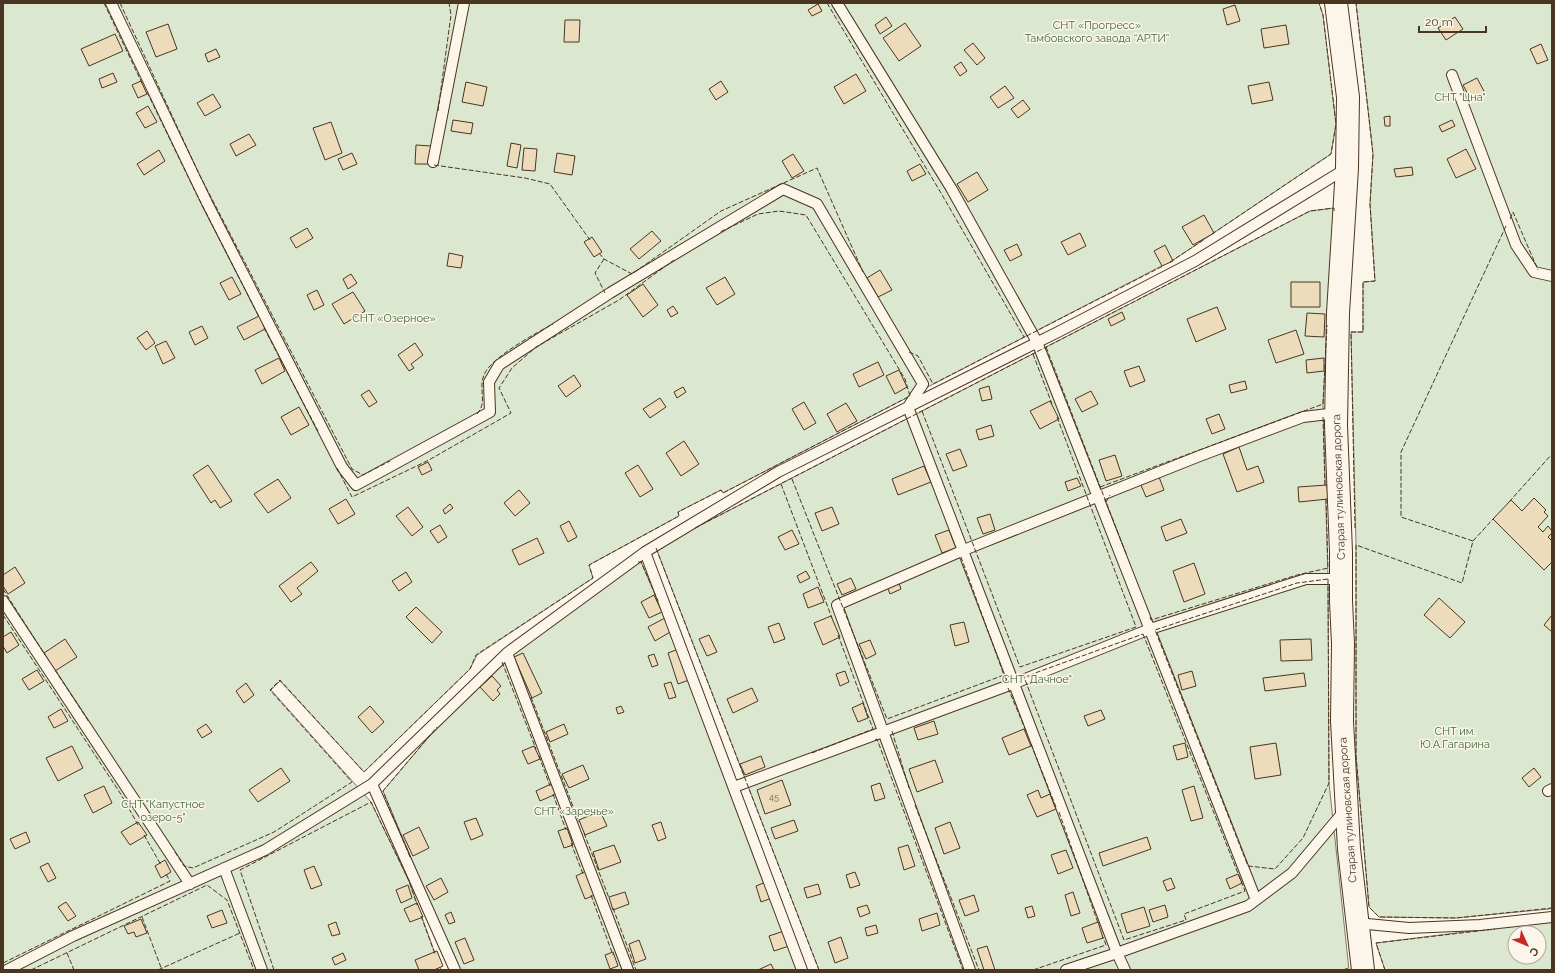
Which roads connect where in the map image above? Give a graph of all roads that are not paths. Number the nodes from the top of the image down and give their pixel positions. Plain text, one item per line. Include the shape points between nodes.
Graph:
1 (111, 3) edge
2 (464, 3) edge
3 (837, 3) edge
4 (1336, 3) edge
5 (1452, 75) dead end
6 (433, 162) dead end
7 (1347, 168) junction
8 (1552, 276) edge
9 (1037, 342) junction
10 (908, 407) junction
11 (1336, 413) junction
12 (1098, 497) junction
13 (964, 550) junction
14 (645, 552) junction
15 (1341, 579) junction
16 (3, 601) edge
17 (1150, 629) junction
18 (507, 653) junction
19 (1015, 683) junction
20 (883, 732) junction
21 (372, 784) junction
22 (734, 787) junction
23 (1346, 808) junction
24 (224, 868) junction
25 (190, 884) junction
26 (1256, 900) junction
27 (1552, 917) edge
28 (1357, 923) junction
29 (1117, 953) junction
30 (7, 970) edge
31 (262, 970) edge
32 (455, 970) edge
33 (628, 970) edge
34 (802, 970) edge
35 (970, 970) edge
36 (1066, 970) edge
37 (1125, 970) edge
38 (1363, 970) edge

1 - 10 lane via 207,203 342,467 356,485 490,412 489,382 499,364 610,293 783,189 817,204 923,384
2 - 6 lane
3 - 9 lane via 951,188
4 - 7 street, Старая тулиновская дорога via 1348,97
5 - 8 lane via 1516,245 1534,272
7 - 9 lane via 1195,261
7 - 11 street, Старая тулиновская дорога via 1338,313
9 - 10 lane
9 - 12 lane
10 - 13 lane
10 - 14 lane via 778,472
11 - 12 lane via 1303,417 1197,456
11 - 15 street, Старая тулиновская дорога
12 - 13 lane
12 - 17 lane
13 - 19 lane
13 - 20 lane via 837,605
14 - 18 lane
14 - 22 lane
15 - 17 lane via 1306,580
15 - 23 street, Старая тулиновская дорога via 1342,721
16 - 25 lane
17 - 19 lane
17 - 26 lane
18 - 21 lane
18 - 33 lane
19 - 20 lane
19 - 29 lane
20 - 22 lane
20 - 35 lane
21 - 24 lane via 265,850
21 - 32 lane
22 - 34 lane
23 - 26 lane via 1292,873
23 - 28 street, Старая тулиновская дорога
24 - 25 lane
24 - 31 lane
25 - 30 lane via 73,936
26 - 29 lane via 1248,906
27 - 28 lane via 1480,925 1408,928
28 - 38 street, Старая тулиновская дорога
29 - 36 lane
29 - 37 lane

